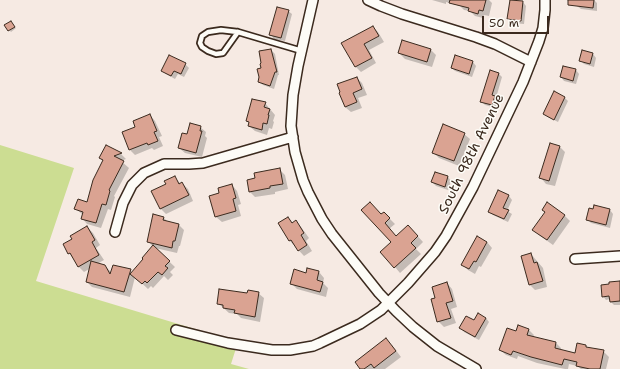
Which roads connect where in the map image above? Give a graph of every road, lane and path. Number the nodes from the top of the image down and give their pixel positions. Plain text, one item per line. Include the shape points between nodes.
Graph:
1 (313, 0) edge
2 (368, 0) edge
3 (545, 0) edge
4 (238, 32) junction
5 (302, 51) junction
6 (531, 62) junction
7 (293, 137) junction
8 (115, 232) dead end
9 (620, 256) edge
10 (574, 259) dead end
11 (388, 302) junction
12 (176, 330) dead end
13 (476, 369) edge

1 - 5 street
2 - 6 street via 402,14 495,44
3 - 6 street, South 98th Avenue via 543,28
4 - 4 lane via 208,32 202,36 200,43 208,51 223,53
4 - 5 lane
5 - 7 street via 294,95 291,126
6 - 11 street, South 98th Avenue via 473,187 446,236 422,268
7 - 8 street via 203,163 164,164 144,173 132,185 123,203
7 - 11 street via 303,180 322,219
9 - 10 street
11 - 12 street, South 98th Avenue via 360,324 313,346 290,350 272,350 228,343
11 - 13 street via 437,346

